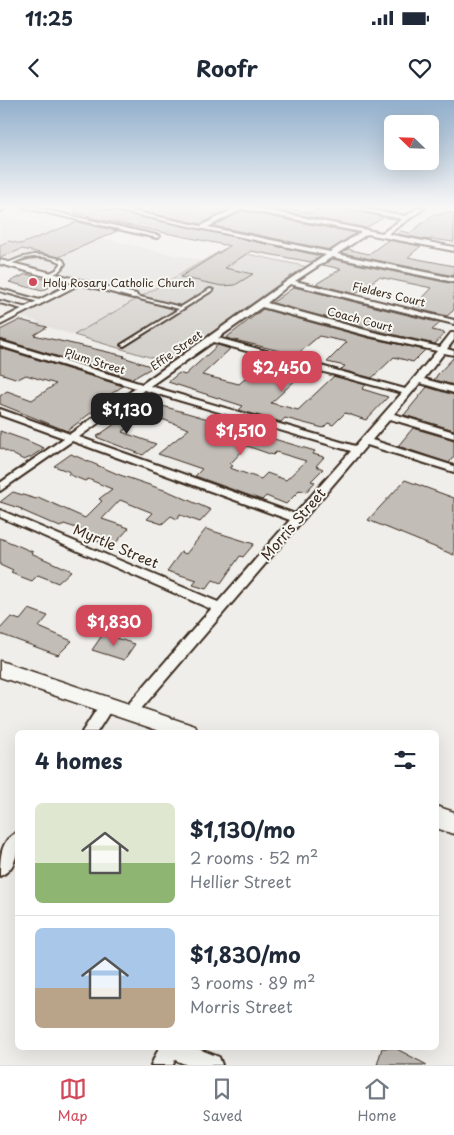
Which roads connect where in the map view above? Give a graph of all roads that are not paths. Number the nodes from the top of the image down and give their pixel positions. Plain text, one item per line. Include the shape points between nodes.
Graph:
1 (314, 252) edge
2 (338, 252) edge
3 (332, 256) junction
4 (4, 263) edge
5 (49, 275) junction
6 (454, 280) edge
7 (79, 282) junction
8 (289, 282) junction
9 (0, 290) edge
10 (210, 290) dead end
11 (133, 296) joint
12 (0, 302) edge
13 (42, 302) junction
14 (261, 304) junction
15 (181, 308) junction
16 (26, 310) junction
17 (454, 322) edge
18 (0, 323) edge
19 (454, 335) edge
20 (212, 339) junction
21 (0, 342) edge
22 (123, 345) dead end
23 (441, 350) junction
24 (454, 353) edge
25 (418, 380) junction
26 (142, 387) junction
27 (454, 390) edge
28 (407, 392) junction
29 (0, 412) edge
30 (387, 415) junction
31 (454, 435) edge
32 (71, 438) junction
33 (365, 440) junction
34 (357, 450) junction
35 (454, 469) edge
36 (0, 488) edge
37 (0, 513) edge
38 (297, 519) junction
39 (220, 608) junction
40 (0, 669) edge
41 (107, 705) junction
42 (130, 712) junction
43 (90, 730) edge
44 (182, 730) edge
45 (439, 818) edge
46 (454, 823) edge
47 (15, 844) edge
48 (0, 867) edge
49 (171, 1050) edge
50 (176, 1050) edge
51 (162, 1065) edge
52 (210, 1065) edge

1 - 3 street
2 - 3 street, Effie Street
3 - 6 street
3 - 8 street, Effie Street
4 - 5 street
4 - 5 lane via 34,255 62,262 58,271
5 - 7 street
7 - 11 street
7 - 13 street
8 - 14 street, Effie Street
8 - 17 street, Fielders Court
9 - 13 lane
10 - 15 lane
11 - 15 lane
12 - 16 lane
13 - 16 street
14 - 20 street, Effie Street
14 - 23 street, Coach Court
15 - 22 lane
16 - 18 street
19 - 23 street, Morris Street
20 - 26 street, Effie Street
20 - 28 street
21 - 26 street, Plum Street
23 - 24 street, Coach Court
23 - 25 street, Morris Street
25 - 27 street
25 - 28 street, Morris Street
26 - 32 street, Effie Street
26 - 34 street, Plum Street
28 - 30 street, Morris Street
29 - 32 street
30 - 31 street
30 - 33 street, Morris Street
32 - 36 street, Effie Street
32 - 38 street
33 - 34 street, Morris Street
33 - 35 street
34 - 38 street, Morris Street
37 - 39 street, Myrtle Street
38 - 39 street, Morris Street
39 - 42 street, Morris Street
40 - 41 main road
41 - 42 main road
41 - 43 street
42 - 44 main road
45 - 46 main road
47 - 48 street
49 - 51 street
50 - 52 street

